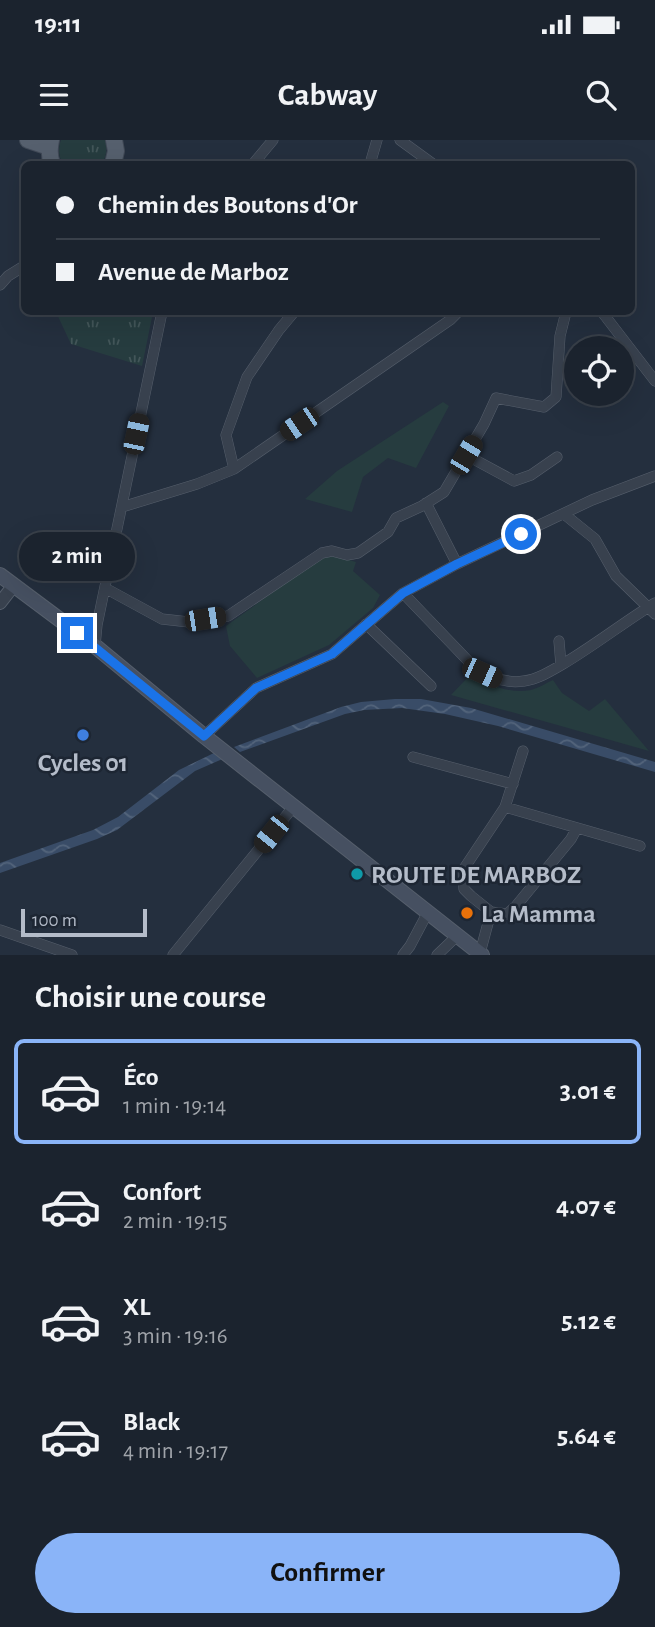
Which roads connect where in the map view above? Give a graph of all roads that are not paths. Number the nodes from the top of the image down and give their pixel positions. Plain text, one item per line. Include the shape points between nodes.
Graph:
1 (28, 140) edge
2 (114, 140) edge
3 (273, 140) edge
4 (377, 140) edge
5 (400, 140) edge
6 (50, 143) edge
7 (51, 161) edge
8 (114, 161) edge
9 (256, 161) edge
10 (371, 161) edge
11 (429, 161) edge
12 (21, 267) edge
13 (4, 273) edge
14 (0, 285) edge
15 (161, 315) edge
16 (292, 315) edge
17 (455, 315) edge
18 (565, 315) edge
19 (605, 315) edge
20 (653, 374) edge
21 (466, 455) junction
22 (557, 457) dead end
23 (234, 469) junction
24 (655, 475) edge
25 (426, 503) junction
26 (121, 507) junction
27 (564, 514) junction
28 (457, 564) junction
29 (0, 575) edge
30 (14, 585) junction
31 (105, 588) junction
32 (403, 593) junction
33 (0, 603) edge
34 (653, 608) edge
35 (366, 624) junction
36 (559, 641) dead end
37 (95, 646) junction
38 (561, 665) junction
39 (431, 686) dead end
40 (204, 736) junction
41 (523, 751) dead end
42 (413, 757) dead end
43 (513, 784) junction
44 (294, 806) junction
45 (505, 807) junction
46 (577, 828) junction
47 (640, 846) dead end
48 (428, 912) junction
49 (492, 912) junction
50 (0, 930) edge
51 (458, 935) junction
52 (481, 954) edge
53 (72, 955) edge
54 (173, 955) edge
55 (402, 955) edge
56 (437, 955) edge

1 - 6 main road
2 - 8 main road
3 - 9 street
4 - 10 street
5 - 11 street
6 - 7 main road
12 - 13 street
13 - 14 street
15 - 26 street
16 - 23 street via 247,377 226,435
17 - 23 street
18 - 21 street via 555,397 544,407 496,398
19 - 20 street
21 - 22 street via 514,481
21 - 25 street via 444,492
23 - 26 street
24 - 27 street
25 - 28 street
25 - 31 street via 396,518 388,532 358,553 322,553 228,616 189,622 162,619
26 - 31 street
27 - 28 street
27 - 34 street via 595,539 616,576
28 - 32 street
29 - 30 main road
30 - 33 street
30 - 37 main road
31 - 37 street
32 - 35 street
32 - 38 street via 482,673 499,680 526,681
34 - 38 street
35 - 39 street
35 - 40 street via 332,654 256,688
36 - 38 street
37 - 40 main road
40 - 44 main road
41 - 43 street
42 - 43 street
43 - 45 street
44 - 48 main road
44 - 54 street
45 - 46 street
45 - 49 street via 463,870 464,889
46 - 47 street
46 - 49 street via 516,906 507,914
48 - 51 main road
48 - 55 street
49 - 52 street
50 - 53 street
51 - 52 main road
51 - 56 street

